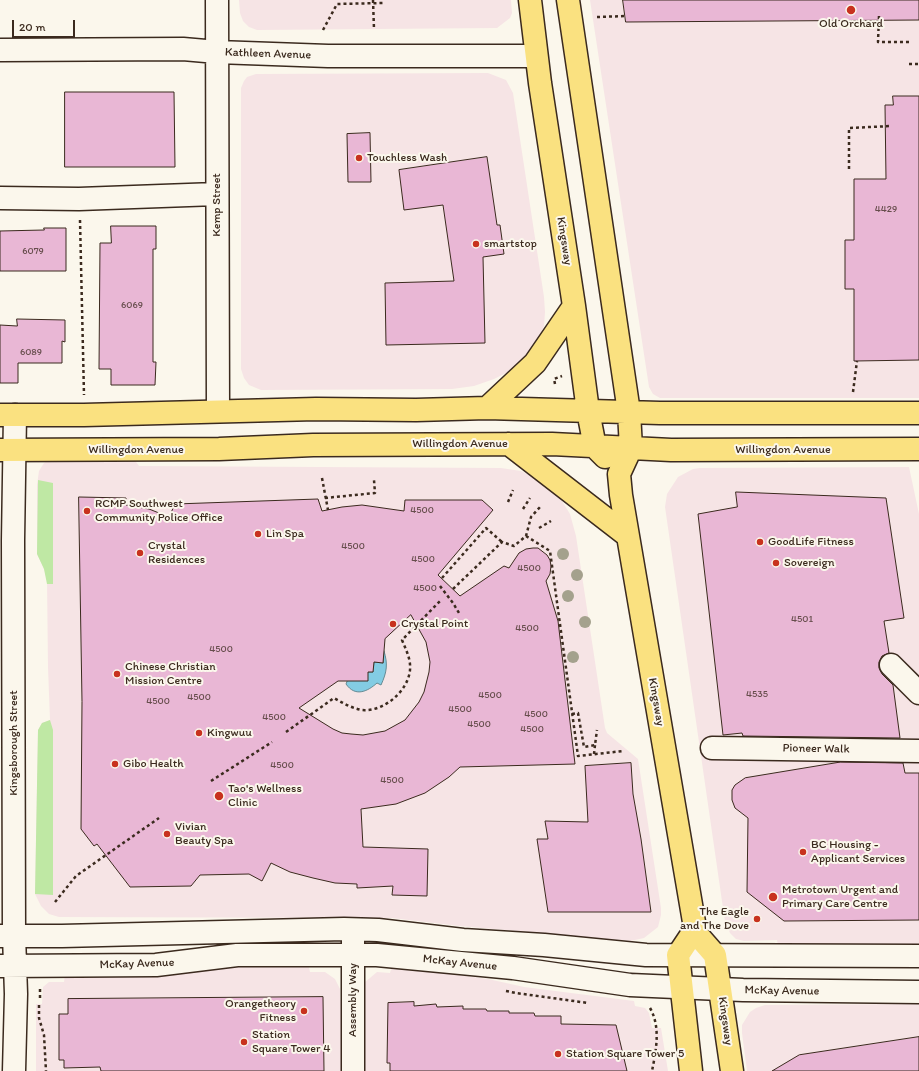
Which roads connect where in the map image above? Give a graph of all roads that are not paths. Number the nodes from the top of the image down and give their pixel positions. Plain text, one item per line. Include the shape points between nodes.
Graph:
1 (216, 0) edge
2 (530, 0) edge
3 (568, 0) edge
4 (0, 50) edge
5 (217, 52) junction
6 (536, 56) junction
7 (216, 194) junction
8 (0, 198) edge
9 (574, 306) junction
10 (487, 408) junction
11 (218, 410) junction
12 (588, 411) junction
13 (629, 412) junction
14 (919, 413) edge
15 (7, 415) edge
16 (509, 444) junction
17 (595, 447) junction
18 (631, 448) junction
19 (919, 449) edge
20 (7, 450) edge
21 (619, 474) junction
22 (628, 536) junction
23 (6, 543) edge
24 (891, 665) dead end
25 (919, 693) edge
26 (712, 748) dead end
27 (919, 751) edge
28 (7, 887) edge
29 (353, 930) junction
30 (694, 931) junction
31 (7, 935) edge
32 (353, 954) junction
33 (678, 955) junction
34 (715, 955) junction
35 (919, 956) edge
36 (7, 966) edge
37 (683, 988) junction
38 (720, 988) junction
39 (919, 992) edge
40 (14, 1071) edge
41 (353, 1071) edge
42 (691, 1071) edge
43 (732, 1071) edge

1 - 5 street, Kemp Street
2 - 6 main road, Kingsway
3 - 13 main road
4 - 5 street, Kathleen Avenue via 183,49
5 - 6 street, Kathleen Avenue via 328,56
5 - 7 street, Kemp Street
6 - 9 main road, Kingsway
7 - 8 street via 79,199
7 - 11 street, Kemp Street
9 - 10 main road via 535,363
9 - 12 main road, Kingsway
10 - 11 main road
10 - 12 main road
11 - 15 main road
12 - 13 main road
12 - 17 main road, Kingsway
13 - 14 main road
13 - 18 main road
15 - 20 street, Kingsborough Street
16 - 17 main road, Willingdon Avenue
16 - 20 main road, Willingdon Avenue
16 - 22 main road
17 - 18 main road, Willingdon Avenue
17 - 21 main road
18 - 19 main road, Willingdon Avenue
18 - 21 main road
20 - 23 street, Kingsborough Street
21 - 22 main road, Kingsway
22 - 30 main road, Kingsway
23 - 28 street, Kingsborough Street
24 - 25 street
26 - 27 street, Pioneer Walk
28 - 31 street, Kingsborough Street
29 - 31 street, McKay Avenue
29 - 32 street, Assembly Way
29 - 33 street, McKay Avenue via 378,930 463,940 646,955
30 - 33 main road
30 - 34 main road
31 - 36 street, Kingsborough Street
32 - 36 street, McKay Avenue via 237,955 156,965
32 - 37 street, McKay Avenue via 505,967 630,985
32 - 41 street, Assembly Way
33 - 34 street, McKay Avenue
33 - 37 main road
34 - 35 street, McKay Avenue
34 - 38 main road, Kingsway
36 - 40 street, Kingsborough Street via 16,994
37 - 38 street, McKay Avenue
37 - 42 main road
38 - 39 street, McKay Avenue
38 - 43 main road, Kingsway

